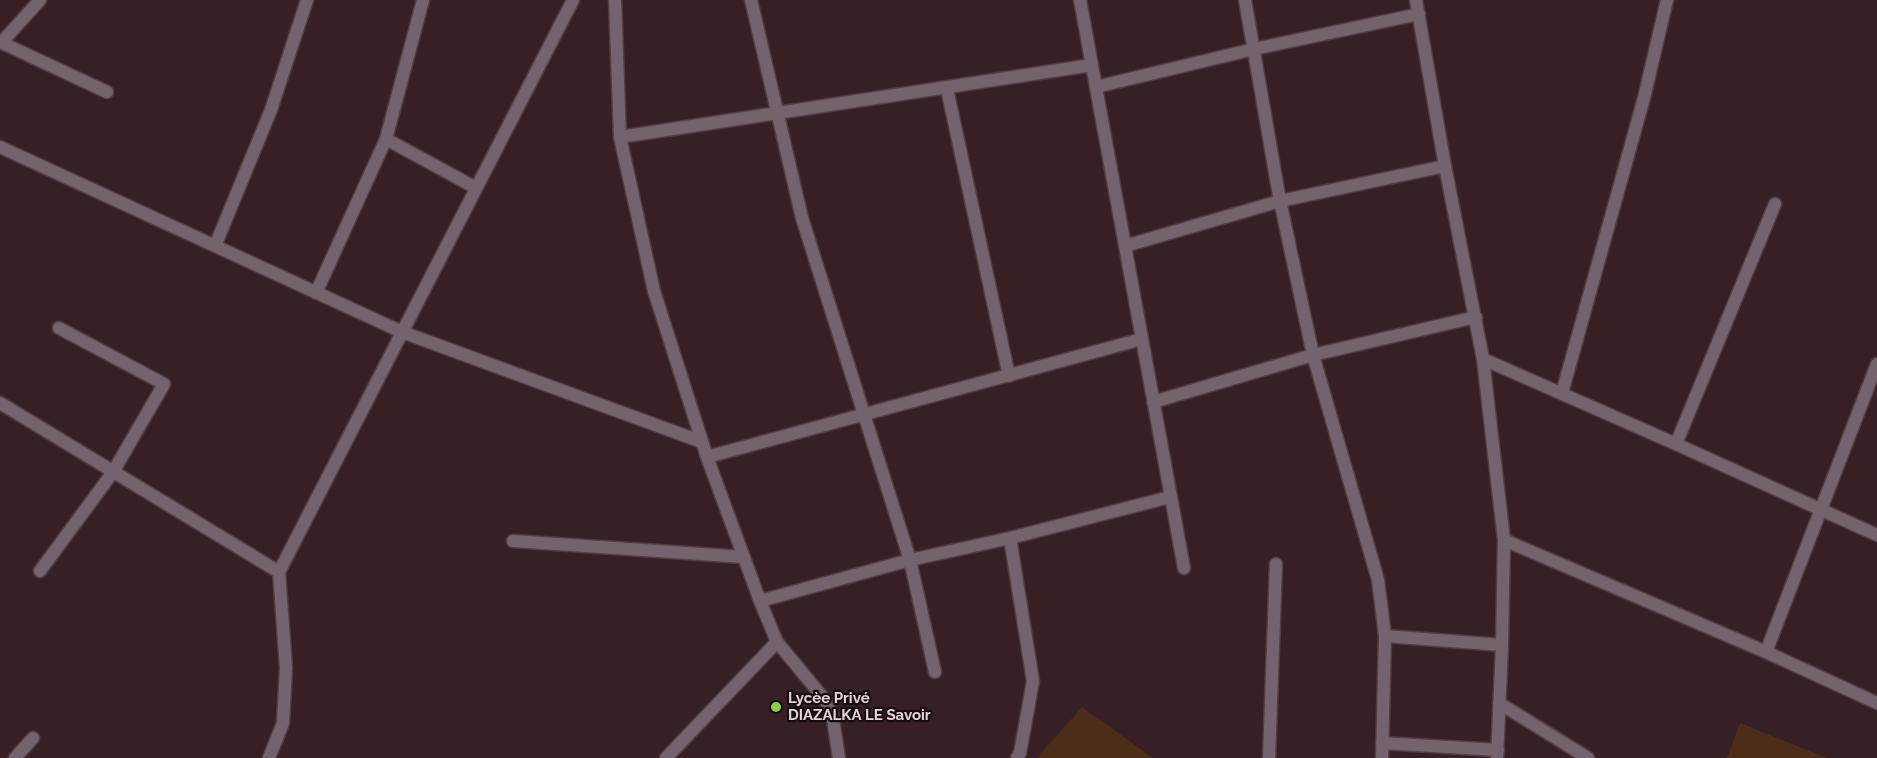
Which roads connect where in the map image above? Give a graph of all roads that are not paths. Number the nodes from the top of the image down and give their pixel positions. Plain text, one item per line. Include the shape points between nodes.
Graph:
1 (40, 0) edge
2 (307, 0) edge
3 (423, 0) edge
4 (573, 0) edge
5 (615, 0) edge
6 (751, 0) edge
7 (1080, 0) edge
8 (1245, 0) edge
9 (1416, 0) edge
10 (1667, 0) edge
11 (1419, 14) junction
12 (1, 42) edge
13 (1254, 49) junction
14 (1092, 65) junction
15 (1096, 87) junction
16 (947, 88) junction
17 (107, 92) dead end
18 (778, 114) junction
19 (620, 137) junction
20 (386, 139) junction
21 (0, 147) edge
22 (1445, 166) junction
23 (476, 188) junction
24 (1280, 201) junction
25 (1775, 204) dead end
26 (215, 246) junction
27 (1125, 246) junction
28 (316, 293) junction
29 (1476, 317) junction
30 (58, 328) dead end
31 (402, 332) junction
32 (1142, 339) junction
33 (1313, 356) junction
34 (1483, 359) junction
35 (1877, 364) edge
36 (1008, 376) junction
37 (1562, 393) junction
38 (1153, 402) junction
39 (0, 403) edge
40 (864, 414) junction
41 (702, 442) junction
42 (1676, 444) junction
43 (707, 457) junction
44 (113, 472) junction
45 (1170, 497) junction
46 (1821, 510) junction
47 (1877, 535) edge
48 (1010, 538) junction
49 (1504, 540) junction
50 (513, 541) dead end
51 (744, 557) junction
52 (910, 560) junction
53 (1276, 564) dead end
54 (1184, 568) dead end
55 (40, 571) dead end
56 (279, 572) junction
57 (760, 601) junction
58 (1385, 636) junction
59 (777, 642) junction
60 (1502, 645) junction
61 (1766, 652) junction
62 (935, 672) dead end
63 (1499, 703) junction
64 (1877, 703) edge
65 (33, 738) dead end
66 (1382, 743) junction
67 (1497, 754) edge
68 (15, 758) edge
69 (269, 758) edge
70 (666, 758) edge
71 (839, 758) edge
72 (1017, 758) edge
73 (1269, 758) edge
74 (1382, 758) edge
75 (1588, 758) edge

1 - 12 street
2 - 26 street via 271,110
3 - 20 street
4 - 23 street
5 - 19 street
6 - 18 street
7 - 14 street
8 - 13 street
9 - 11 street
10 - 37 street via 1644,98
11 - 13 street
11 - 22 street
12 - 17 street
13 - 15 street
13 - 24 street
14 - 15 street
14 - 16 street
15 - 27 street
16 - 18 street
16 - 36 street
18 - 19 street
18 - 40 street via 802,218
19 - 41 street via 654,291
20 - 23 street
20 - 28 street
21 - 26 street
22 - 24 street
22 - 29 street
23 - 31 street
24 - 27 street
24 - 33 street
25 - 42 street
26 - 28 street
27 - 32 street
28 - 31 street
29 - 33 street
29 - 34 street
30 - 44 street via 164,384
31 - 41 street
31 - 56 street
32 - 36 street
32 - 38 street
33 - 38 street
33 - 58 street via 1372,555
34 - 37 street
34 - 49 street
35 - 46 street
36 - 40 street
37 - 42 street
38 - 45 street
39 - 44 street
40 - 43 street
40 - 52 street
41 - 43 street
42 - 46 street
43 - 51 street
44 - 55 street
44 - 56 street
45 - 48 street
45 - 54 street
46 - 47 street
46 - 61 street
48 - 52 street
48 - 72 street via 1034,681
49 - 60 street
49 - 61 street
50 - 51 street
51 - 57 street
52 - 57 street
52 - 62 street
53 - 73 street
56 - 69 street via 286,668 283,723
57 - 59 street
58 - 60 street
58 - 66 street
59 - 70 street
59 - 71 street via 826,701
60 - 63 street
61 - 64 street
63 - 67 street
63 - 75 street
65 - 68 street
66 - 67 street
66 - 74 street

